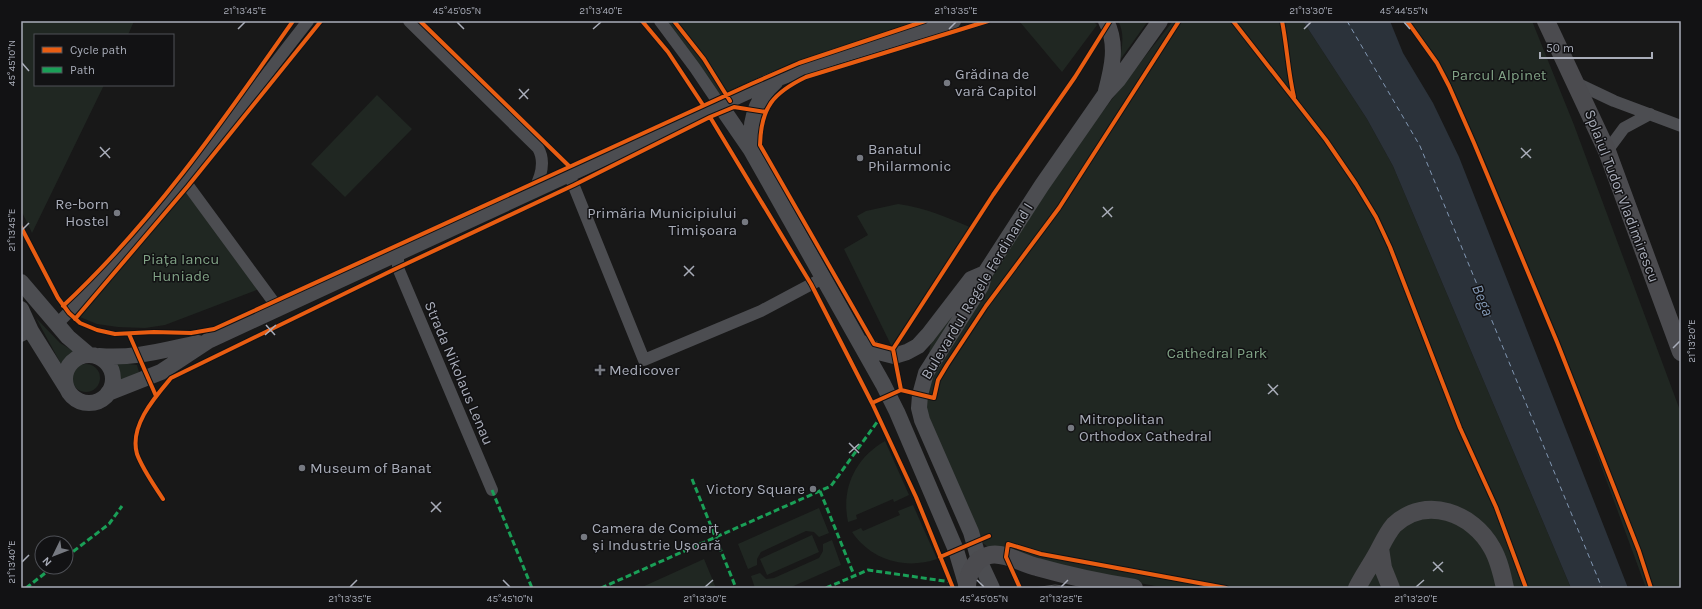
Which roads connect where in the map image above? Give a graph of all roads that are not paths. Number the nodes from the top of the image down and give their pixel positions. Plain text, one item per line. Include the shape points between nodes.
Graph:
1 (308, 21) edge
2 (409, 21) edge
3 (660, 21) edge
4 (953, 21) edge
5 (1106, 21) edge
6 (1160, 21) edge
7 (1546, 21) edge
8 (794, 71) junction
9 (1576, 83) junction
10 (1106, 94) junction
11 (720, 105) junction
12 (1650, 114) junction
13 (1681, 126) edge
14 (1607, 151) junction
15 (760, 165) junction
16 (569, 174) junction
17 (184, 180) junction
18 (534, 190) junction
19 (394, 259) junction
20 (985, 273) junction
21 (824, 278) junction
22 (21, 282) edge
23 (278, 308) junction
24 (21, 309) edge
25 (57, 324) junction
26 (26, 333) edge
27 (208, 341) junction
28 (860, 342) junction
29 (1681, 352) edge
30 (93, 355) junction
31 (66, 387) junction
32 (108, 393) junction
33 (492, 490) dead end
34 (971, 532) junction
35 (1380, 548) junction
36 (1011, 559) junction
37 (971, 577) edge
38 (993, 588) edge
39 (1134, 588) edge
40 (1357, 588) edge
41 (1391, 588) edge
42 (1506, 588) edge

1 - 17 street
2 - 18 street via 537,146 543,163
3 - 11 street
4 - 8 street
5 - 10 street via 1114,46
6 - 10 street, Bulevardul Regele Ferdinand I
7 - 9 main road, Splaiul Tudor Vladimirescu
8 - 11 street
8 - 15 street via 770,87 755,111 751,137 754,153
9 - 12 street
9 - 14 main road, Splaiul Tudor Vladimirescu
10 - 20 street, Bulevardul Regele Ferdinand I via 1042,185
11 - 15 street
11 - 16 street
12 - 13 street
12 - 14 street via 1624,128
14 - 29 main road, Splaiul Tudor Vladimirescu
15 - 21 street
16 - 18 street
16 - 21 street via 644,360 761,311
17 - 23 street
17 - 25 street via 110,270
18 - 19 street
19 - 23 street
19 - 33 street, Strada Nikolaus Lenau
20 - 28 street via 971,279 918,346 894,356 874,350
20 - 34 street, Bulevardul Regele Ferdinand I via 981,286 926,373 919,408
21 - 28 street
22 - 25 street
23 - 27 street
24 - 26 street
25 - 30 street via 68,337
26 - 31 street
27 - 30 street via 139,356 120,358
27 - 32 street via 161,372
28 - 37 street via 897,412 956,550
30 - 31 street via 80,356 68,365 64,380
30 - 32 street via 106,362 112,373 112,386
31 - 32 street via 70,395 84,403 93,403
34 - 36 street via 984,544
34 - 37 street, Bulevardul Regele Ferdinand I
35 - 40 main road
35 - 41 main road via 1383,568
35 - 42 main road via 1394,525 1408,515 1438,509 1454,513 1470,522 1492,547
36 - 37 main road via 992,555
36 - 39 main road via 1037,568
37 - 38 street, Bulevardul Regele Ferdinand I

